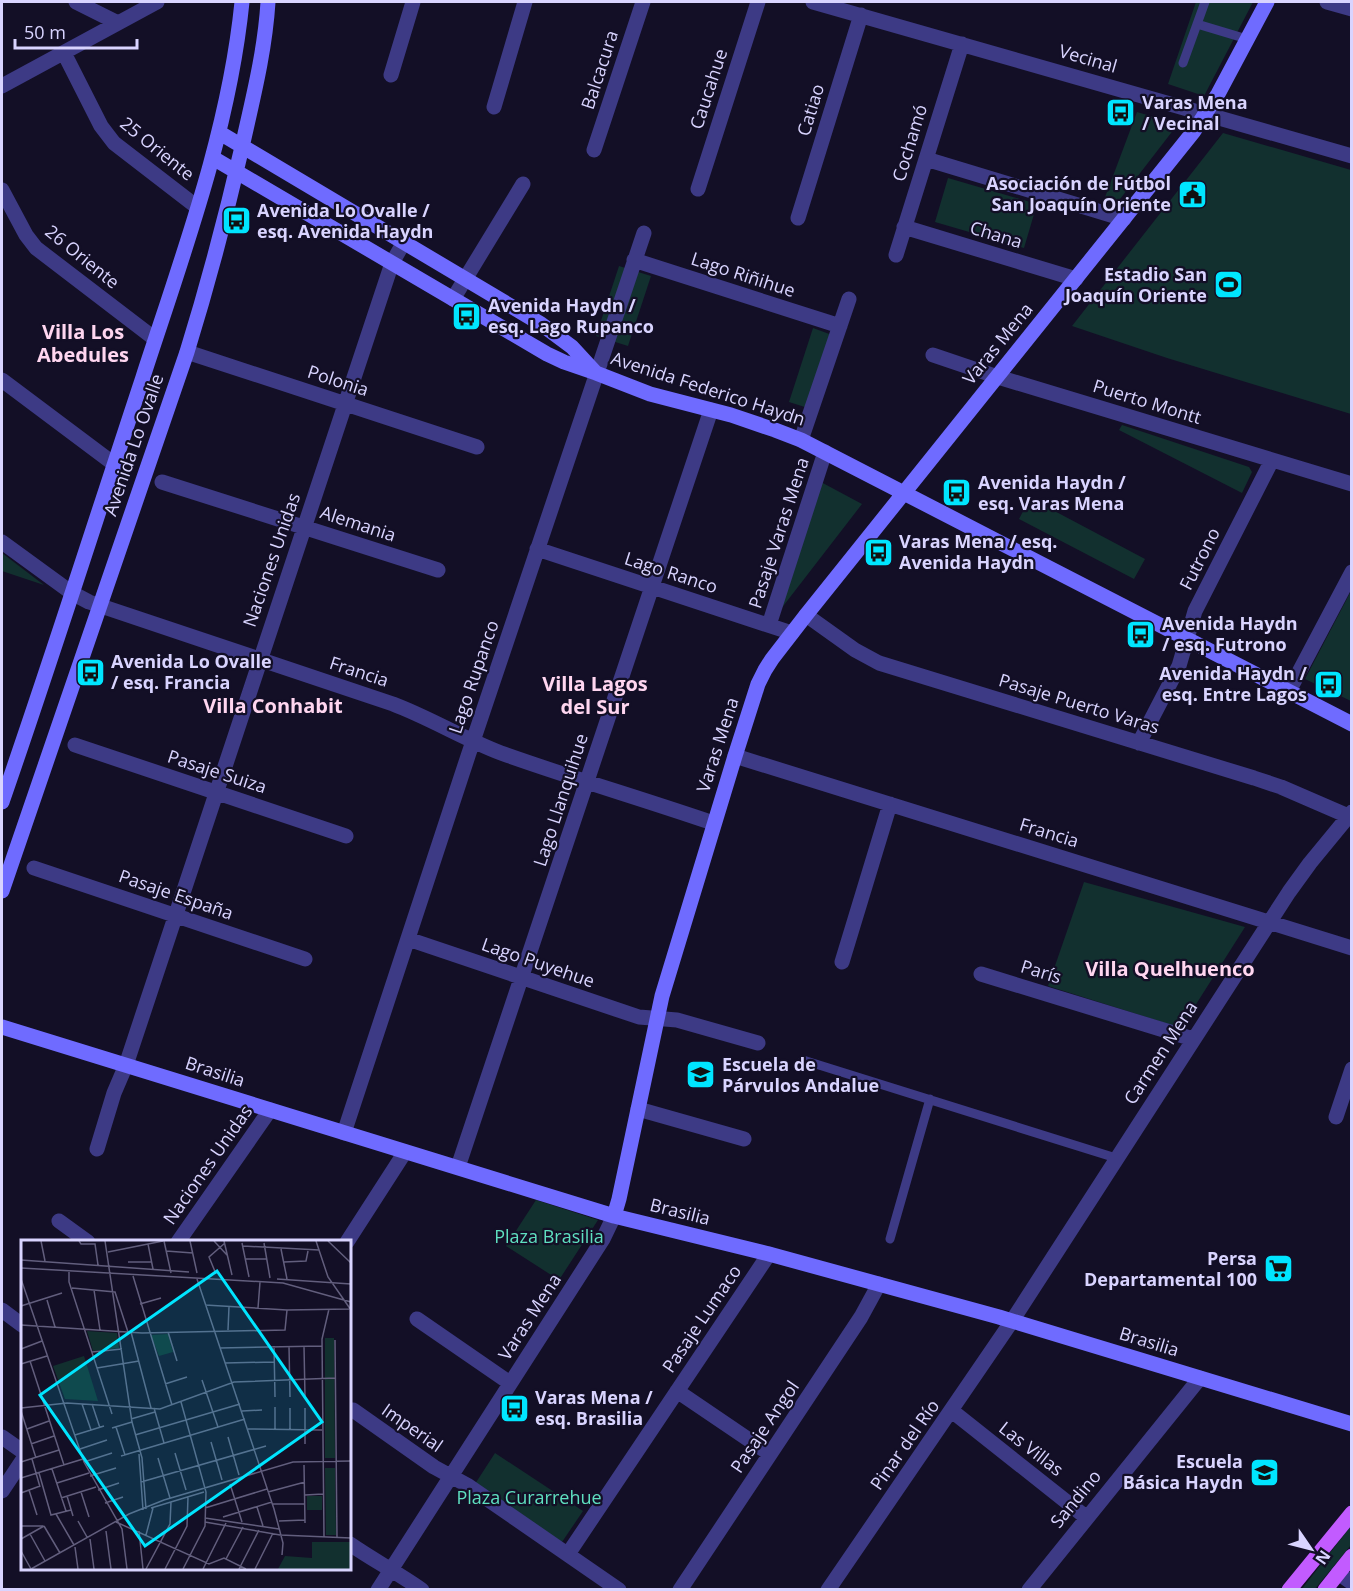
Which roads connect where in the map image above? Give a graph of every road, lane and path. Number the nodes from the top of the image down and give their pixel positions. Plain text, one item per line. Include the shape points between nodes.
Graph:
1 (76, 2) edge
2 (157, 2) edge
3 (242, 2) edge
4 (268, 2) edge
5 (412, 2) edge
6 (525, 2) edge
7 (643, 2) edge
8 (758, 2) edge
9 (813, 2) edge
10 (1205, 2) edge
11 (1267, 2) edge
12 (1327, 2) edge
13 (1352, 9) edge
14 (861, 15) junction
15 (118, 23) junction
16 (1197, 24) junction
17 (1247, 39) junction
18 (962, 44) junction
19 (64, 52) junction
20 (1183, 63) dead end
21 (392, 75) dead end
22 (2, 86) edge
23 (494, 106) dead end
24 (1207, 114) junction
25 (220, 133) junction
26 (242, 146) junction
27 (594, 150) dead end
28 (1352, 156) edge
29 (213, 158) junction
30 (926, 159) junction
31 (236, 171) junction
32 (523, 184) dead end
33 (699, 189) dead end
34 (2, 190) edge
35 (331, 198) junction
36 (197, 207) junction
37 (798, 218) dead end
38 (319, 219) junction
39 (1124, 219) junction
40 (904, 227) junction
41 (644, 233) dead end
42 (404, 242) junction
43 (896, 255) dead end
44 (634, 260) junction
45 (392, 263) junction
46 (466, 279) junction
47 (1076, 279) junction
48 (453, 299) junction
49 (849, 299) dead end
50 (840, 326) junction
51 (155, 339) junction
52 (187, 352) junction
53 (933, 355) dead end
54 (596, 373) junction
55 (998, 377) junction
56 (2, 380) edge
57 (345, 404) junction
58 (711, 410) junction
59 (801, 440) junction
60 (477, 447) dead end
61 (825, 452) junction
62 (1272, 460) junction
63 (114, 464) junction
64 (162, 482) dead end
65 (1352, 484) edge
66 (905, 493) junction
67 (304, 528) junction
68 (2, 542) edge
69 (537, 549) junction
70 (438, 570) dead end
71 (1352, 572) edge
72 (652, 587) junction
73 (72, 593) junction
74 (99, 606) junction
75 (806, 615) junction
76 (769, 625) junction
77 (792, 633) junction
78 (1187, 639) junction
79 (260, 660) junction
80 (1288, 691) junction
81 (1352, 724) edge
82 (473, 741) junction
83 (1139, 743) junction
84 (75, 745) dead end
85 (735, 756) junction
86 (7, 772) edge
87 (587, 781) junction
88 (216, 792) junction
89 (2, 802) edge
90 (890, 804) junction
91 (1350, 814) edge
92 (713, 823) junction
93 (346, 836) dead end
94 (34, 868) dead end
95 (2, 891) edge
96 (175, 916) junction
97 (1269, 922) junction
98 (408, 939) junction
99 (1352, 948) edge
100 (305, 959) dead end
101 (842, 962) dead end
102 (981, 974) dead end
103 (522, 978) junction
104 (656, 1018) junction
105 (2, 1027) edge
106 (1193, 1039) junction
107 (758, 1043) dead end
108 (803, 1060) dead end
109 (126, 1065) junction
110 (1350, 1079) edge
111 (930, 1099) junction
112 (638, 1109) junction
113 (270, 1110) junction
114 (1336, 1117) dead end
115 (344, 1133) junction
116 (744, 1139) dead end
117 (97, 1149) dead end
118 (405, 1152) junction
119 (1116, 1158) junction
120 (458, 1167) junction
121 (614, 1215) junction
122 (59, 1221) dead end
123 (890, 1239) dead end
124 (85, 1240) edge
125 (179, 1240) edge
126 (348, 1240) edge
127 (769, 1254) junction
128 (879, 1284) junction
129 (2, 1310) edge
130 (417, 1319) dead end
131 (1012, 1321) junction
132 (21, 1324) edge
133 (1200, 1378) junction
134 (510, 1383) junction
135 (677, 1391) junction
136 (353, 1410) dead end
137 (952, 1411) junction
138 (1352, 1424) edge
139 (2, 1437) edge
140 (21, 1450) edge
141 (770, 1454) junction
142 (21, 1462) edge
143 (450, 1476) junction
144 (2, 1491) edge
145 (1352, 1513) edge
146 (1087, 1518) junction
147 (351, 1545) edge
148 (568, 1554) junction
149 (1352, 1557) edge
150 (390, 1570) junction
151 (1338, 1573) junction
152 (1352, 1583) edge
153 (378, 1590) edge
154 (422, 1590) edge
155 (619, 1590) edge
156 (680, 1590) edge
157 (828, 1590) edge
158 (1029, 1590) edge
159 (1289, 1590) edge
160 (1325, 1590) edge

1 - 15 street
2 - 15 street
3 - 25 street, Avenida Lo Ovalle
4 - 26 street, Avenida Lo Ovalle via 261,62
5 - 21 street
6 - 23 street
7 - 27 street, Balcacura
8 - 33 street, Caucahue
9 - 14 street, Vecinal
10 - 16 lane
11 - 17 street, Varas Mena
12 - 13 street
14 - 18 street, Vecinal
14 - 37 street, Catiao
15 - 19 street
16 - 17 lane
16 - 20 lane
17 - 24 street, Varas Mena
18 - 24 street, Vecinal
18 - 30 street, Cochamó
19 - 22 street
19 - 36 street, 25 Oriente via 108,137
24 - 28 street, Vecinal
24 - 39 street, Varas Mena
25 - 26 street, Avenida Federico Haydn
25 - 29 street, Avenida Lo Ovalle
26 - 31 street, Avenida Lo Ovalle
26 - 35 street, Avenida Federico Haydn
29 - 31 street, Avenida Federico Haydn
29 - 36 street, Avenida Lo Ovalle
30 - 39 street
30 - 40 street, Cochamó
31 - 38 street, Avenida Federico Haydn
31 - 52 street, Avenida Lo Ovalle
32 - 46 street
34 - 51 street, 26 Oriente via 36,248
35 - 38 street
35 - 42 street, Avenida Federico Haydn
36 - 51 street, Avenida Lo Ovalle
38 - 45 street, Avenida Federico Haydn
39 - 47 street, Varas Mena
40 - 43 street, Cochamó
40 - 47 street, Chana
41 - 44 street, Lago Rupanco
42 - 45 street, Naciones Unidas
42 - 46 street, Avenida Federico Haydn
44 - 50 street, Lago Riñihue
44 - 54 street, Lago Rupanco
45 - 48 street, Avenida Federico Haydn
45 - 57 street, Naciones Unidas
46 - 48 street
46 - 54 street, Avenida Federico Haydn via 542,324 572,347
47 - 55 street, Varas Mena
48 - 54 street, Avenida Federico Haydn via 547,354
49 - 50 street
50 - 59 street
51 - 63 street, Avenida Lo Ovalle
52 - 57 street, Polonia
52 - 74 street, Avenida Lo Ovalle
53 - 55 street, Puerto Montt
54 - 58 street, Avenida Federico Haydn via 650,394
54 - 69 street, Lago Rupanco
55 - 62 street, Puerto Montt
55 - 66 street, Varas Mena
56 - 63 street
57 - 60 street, Polonia
57 - 67 street, Naciones Unidas
58 - 59 street, Avenida Federico Haydn
58 - 72 street, Lago Llanquihue
59 - 61 street, Avenida Federico Haydn
61 - 66 street, Avenida Federico Haydn
61 - 76 street, Pasaje Varas Mena
62 - 65 street, Puerto Montt
62 - 78 street, Futrono via 1195,611
63 - 73 street, Avenida Lo Ovalle
64 - 67 street, Alemania
66 - 75 street, Varas Mena
66 - 78 street, Avenida Federico Haydn
67 - 70 street, Alemania
67 - 79 street, Naciones Unidas
68 - 73 street, Francia
69 - 72 street, Lago Ranco
69 - 82 street, Lago Rupanco
71 - 80 street
72 - 76 street, Lago Ranco
72 - 87 street, Lago Llanquihue
73 - 74 street, Francia
73 - 86 street, Avenida Lo Ovalle
74 - 79 street, Francia
74 - 95 street, Avenida Lo Ovalle
75 - 77 street, Varas Mena
75 - 83 street, Pasaje Puerto Varas via 879,663
76 - 77 street, Lago Ranco
77 - 85 street, Varas Mena via 758,684
78 - 80 street, Avenida Federico Haydn
78 - 83 street, Futrono via 1179,666
79 - 82 street, Francia via 406,709
79 - 88 street, Naciones Unidas
80 - 81 street, Avenida Federico Haydn
82 - 87 street, Francia
82 - 98 street, Lago Rupanco
83 - 91 street, Pasaje Puerto Varas via 1281,787
84 - 88 street, Pasaje Suiza
85 - 90 street, Francia
85 - 92 street, Varas Mena
86 - 89 street, Avenida Lo Ovalle
87 - 92 street, Francia
87 - 103 street, Lago Llanquihue
88 - 93 street, Pasaje Suiza
88 - 96 street, Naciones Unidas
90 - 97 street, Francia
90 - 101 street
91 - 97 street, Carmen Mena
92 - 104 street, Varas Mena
94 - 96 street, Pasaje España
96 - 100 street, Pasaje España
96 - 109 street, Naciones Unidas
97 - 99 street, Francia
97 - 106 street, Carmen Mena
98 - 103 street, Lago Puyehue
98 - 115 street, Lago Rupanco
102 - 106 street, París
103 - 104 street, Lago Puyehue via 639,1017
103 - 120 street, Lago Llanquihue
104 - 107 street, Lago Puyehue via 677,1020
104 - 112 street, Varas Mena
105 - 109 street, Brasilia
106 - 119 street, Carmen Mena
108 - 111 lane
109 - 113 street, Brasilia
109 - 117 street, Naciones Unidas
110 - 114 street
111 - 119 lane
111 - 123 lane
112 - 116 street
112 - 121 street, Varas Mena
113 - 115 street, Brasilia
113 - 125 street, Naciones Unidas
115 - 118 street, Brasilia
118 - 120 street, Brasilia
118 - 126 street
119 - 131 street, Carmen Mena
120 - 121 street, Brasilia
121 - 127 street, Brasilia
121 - 134 street, Varas Mena via 603,1239
122 - 124 street
127 - 128 street, Brasilia
127 - 135 street, Pasaje Lumaco
128 - 131 street, Brasilia
128 - 141 street, Pasaje Angol
129 - 132 street
130 - 134 street
131 - 133 street, Brasilia
131 - 137 street, Pinar del Río
133 - 138 street, Brasilia
133 - 146 street, Sandino
134 - 143 street, Varas Mena
135 - 141 street
135 - 148 street, Pasaje Lumaco
136 - 143 street, Imperial
137 - 146 street, Las Villas
137 - 157 street, Pinar del Río
139 - 140 street
141 - 156 street, Pasaje Angol
142 - 144 street
143 - 148 street, Imperial
143 - 150 street, Varas Mena
145 - 159 main road
146 - 158 street, Sandino
147 - 150 street
148 - 155 street, Imperial
149 - 151 main road
150 - 153 street, Varas Mena
150 - 154 street
151 - 152 street
151 - 160 main road

